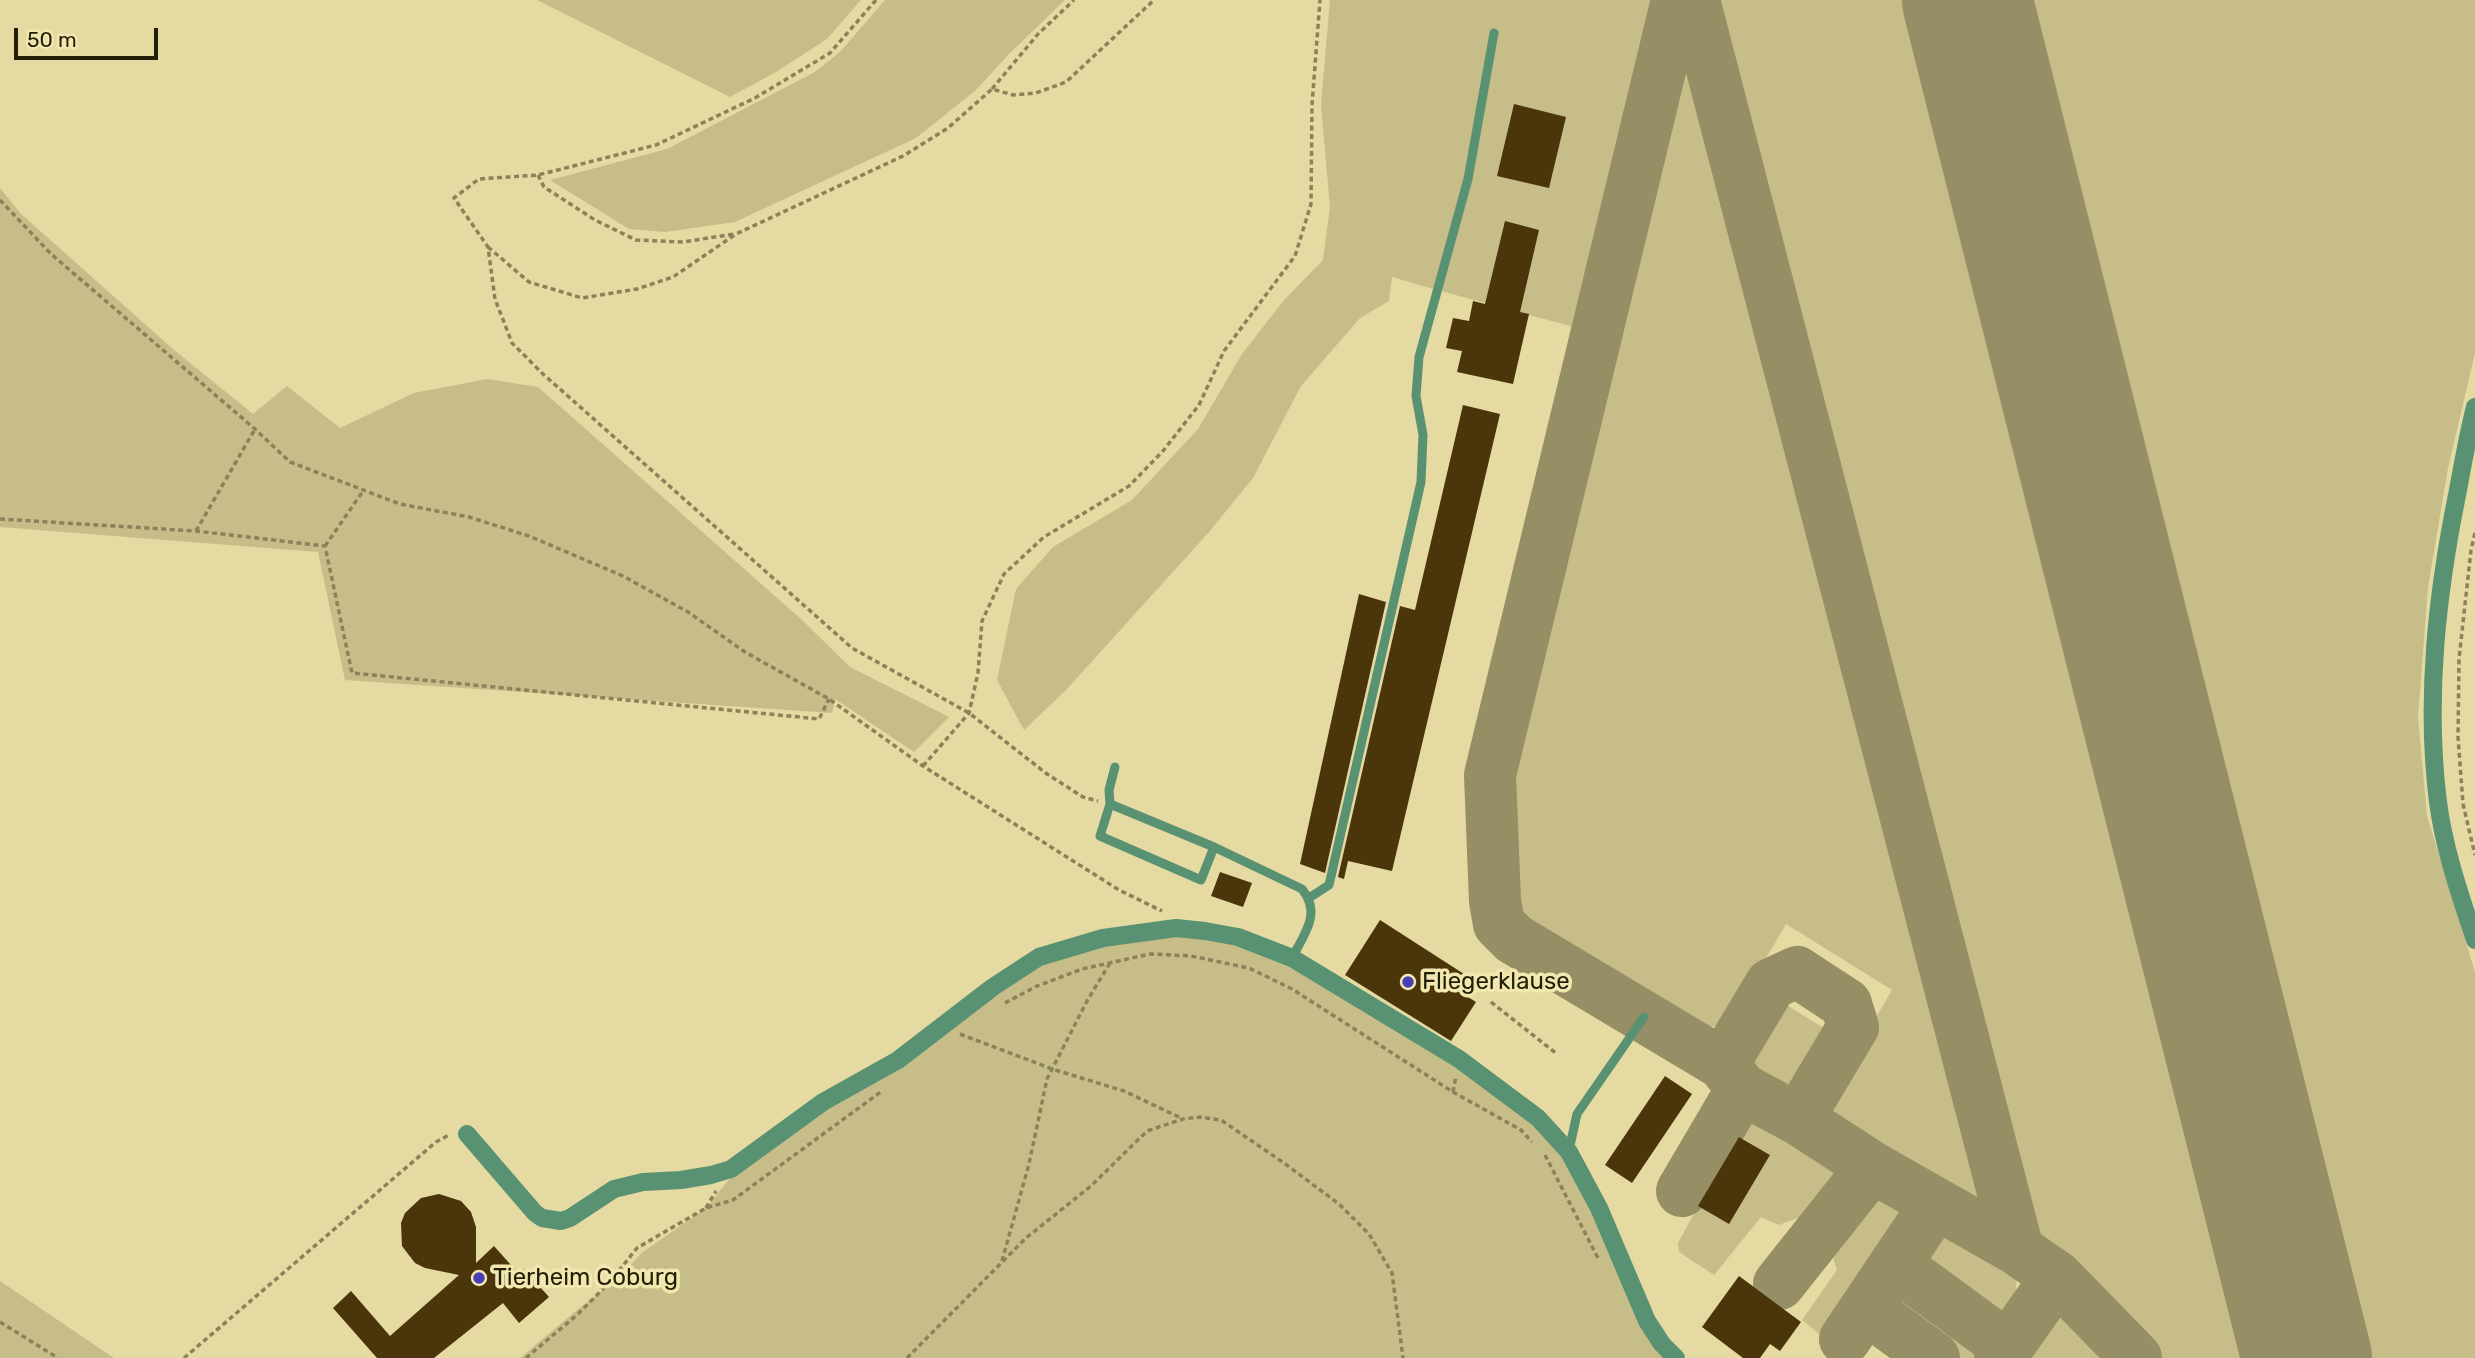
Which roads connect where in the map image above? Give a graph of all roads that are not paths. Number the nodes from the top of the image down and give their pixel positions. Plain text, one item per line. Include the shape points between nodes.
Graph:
1 (1494, 33) dead end
2 (2475, 407) edge
3 (1115, 766) dead end
4 (1110, 804) junction
5 (1214, 847) junction
6 (1309, 898) junction
7 (2475, 940) edge
8 (1292, 958) junction
9 (1644, 1017) dead end
10 (467, 1134) road end
11 (1569, 1152) junction
12 (1676, 1358) edge

1 - 6 lane via 1468,179 1419,357 1416,396 1423,435 1421,481 1329,885
2 - 7 street via 2448,538 2431,709 2438,804
3 - 4 lane
4 - 5 lane
4 - 5 lane via 1100,836 1201,880
5 - 6 lane via 1282,878
6 - 8 lane via 1311,918
8 - 10 street via 1238,937 1176,928 1059,949 993,987 953,1029 806,1113 731,1169 614,1189 561,1221 535,1213
8 - 11 street via 1459,1059 1538,1118
9 - 11 lane via 1577,1114
11 - 12 street via 1600,1208 1647,1321

